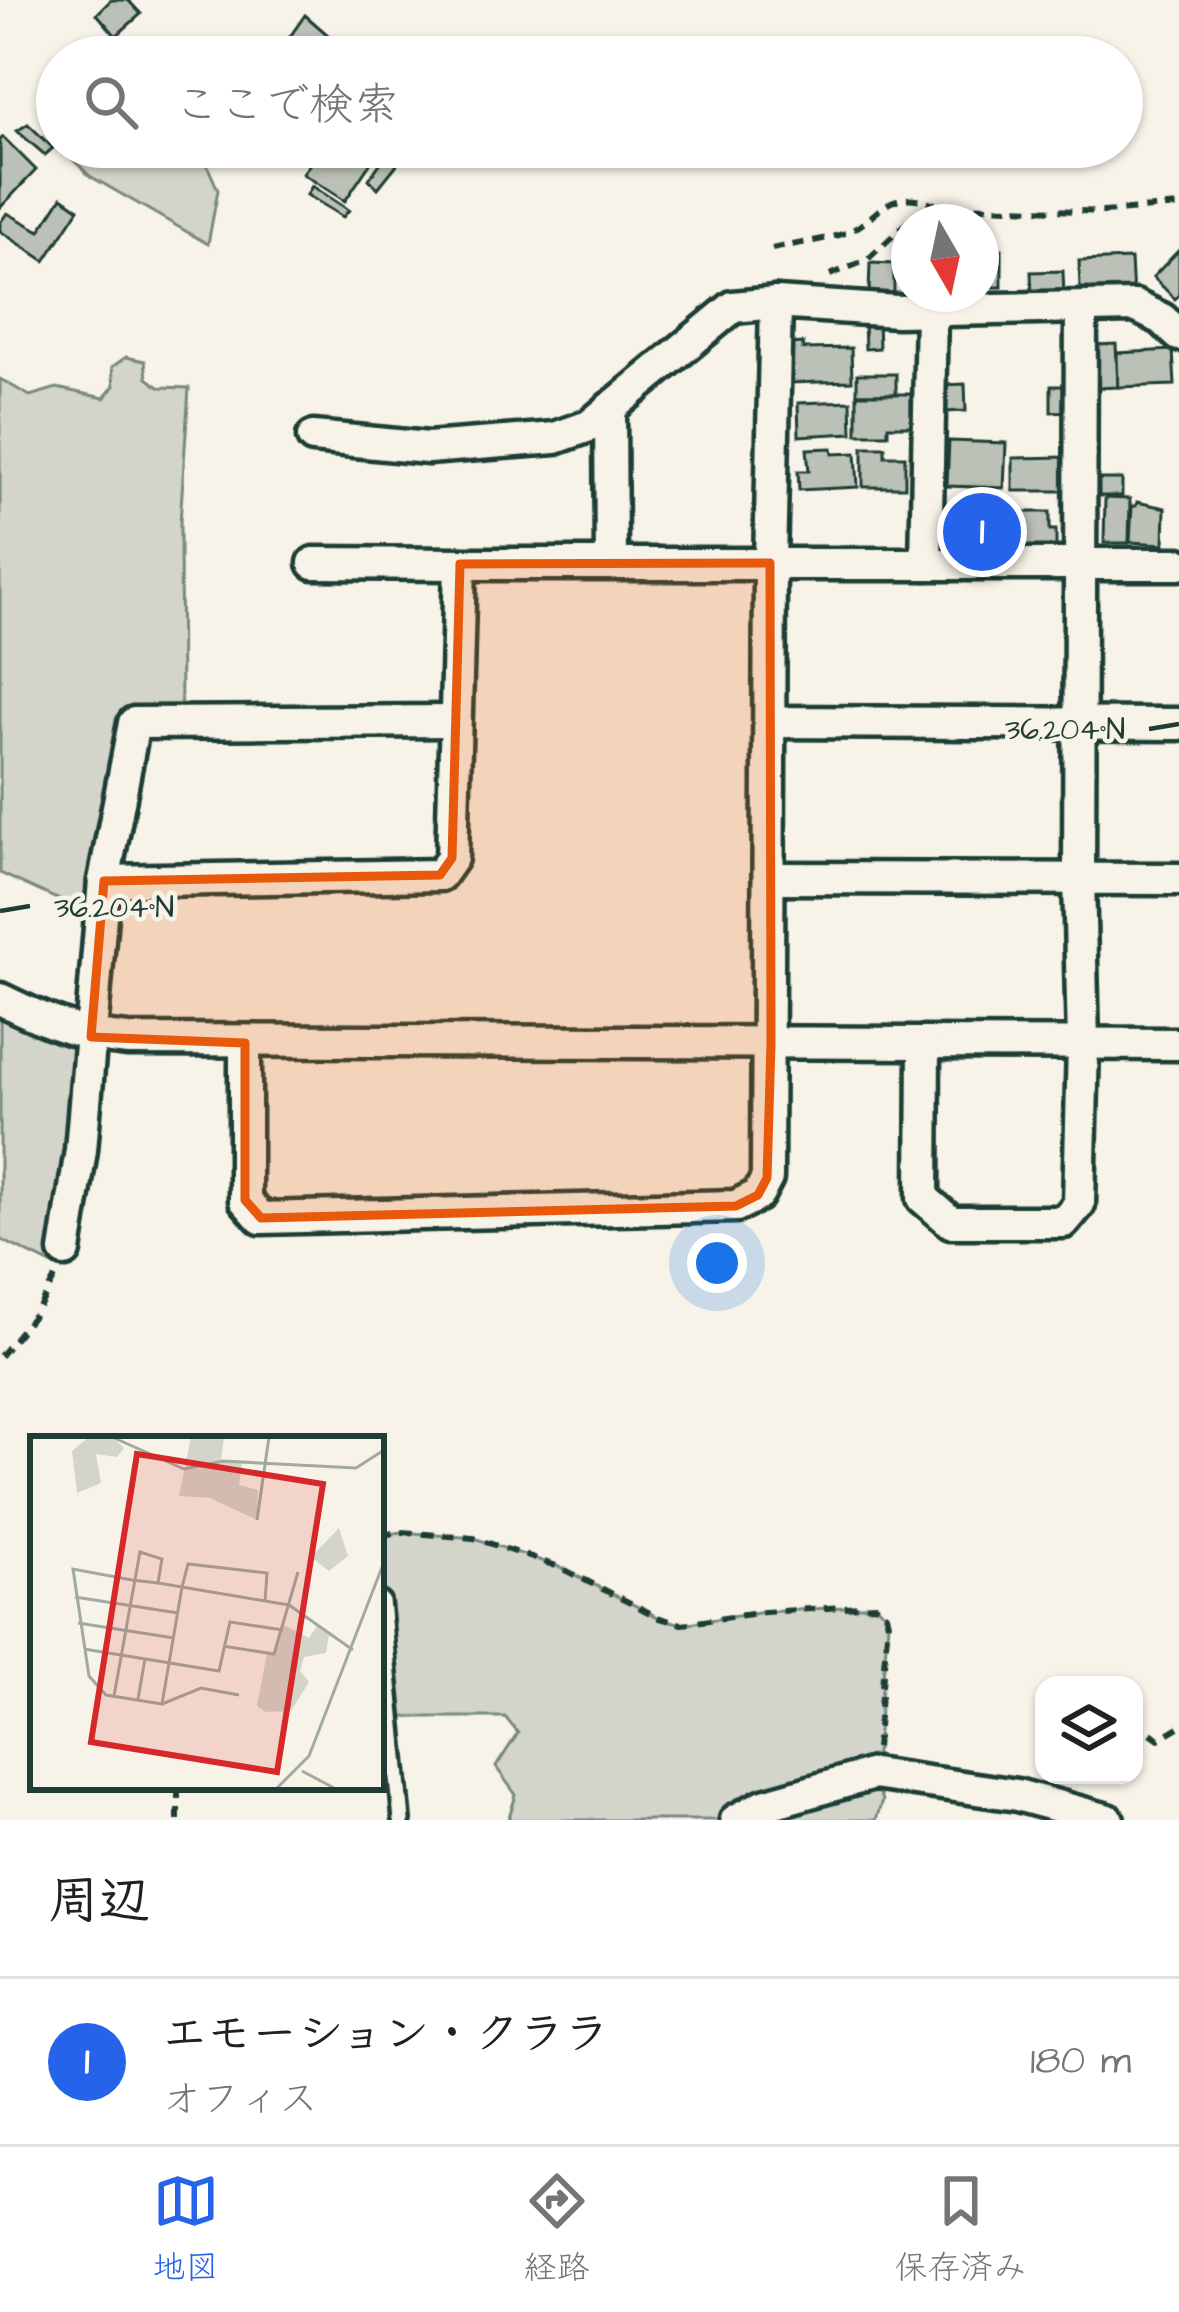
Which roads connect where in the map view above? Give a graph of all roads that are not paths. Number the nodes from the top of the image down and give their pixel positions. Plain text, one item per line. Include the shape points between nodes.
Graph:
1 (776, 303) junction
2 (1081, 308) junction
3 (891, 310) edge
4 (999, 310) edge
5 (931, 312) edge
6 (1179, 334) edge
7 (610, 408) junction
8 (313, 437) dead end
9 (314, 563) dead end
10 (611, 563) junction
11 (770, 563) junction
12 (460, 564) junction
13 (926, 564) junction
14 (1083, 564) junction
15 (1179, 564) edge
16 (455, 721) junction
17 (770, 722) junction
18 (1179, 724) edge
19 (1081, 725) junction
20 (771, 878) junction
21 (1079, 878) junction
22 (1179, 879) edge
23 (104, 881) junction
24 (0, 999) edge
25 (91, 1036) junction
26 (244, 1042) junction
27 (1083, 1042) junction
28 (771, 1044) junction
29 (1179, 1044) edge
30 (923, 1045) junction
31 (65, 1250) road end
32 (384, 1632) edge
33 (1092, 1818) edge
34 (402, 1820) edge
35 (736, 1820) edge

1 - 3 street
1 - 7 street via 734,308
1 - 11 street
2 - 4 street
2 - 6 street via 1136,306
2 - 14 street
5 - 13 street
7 - 8 street via 589,426 530,442 428,448
7 - 10 street
9 - 12 street
10 - 11 street
10 - 12 street
11 - 13 street
11 - 17 street
12 - 16 street
13 - 14 street
14 - 15 street
14 - 19 street
16 - 23 street via 134,723
16 - 23 street via 452,858 440,875
17 - 19 street
17 - 20 street
18 - 19 street
19 - 21 street
20 - 21 street
20 - 28 street
21 - 22 street
21 - 27 street
23 - 25 street
24 - 25 street
25 - 26 street
25 - 31 street
26 - 28 street
26 - 28 street via 245,1200 261,1218 736,1206 758,1196 767,1178
27 - 29 street
27 - 30 street
27 - 30 street via 1079,1204 1064,1222 951,1222 923,1198
28 - 30 street
32 - 34 lane
33 - 35 street via 1017,1795 874,1774

